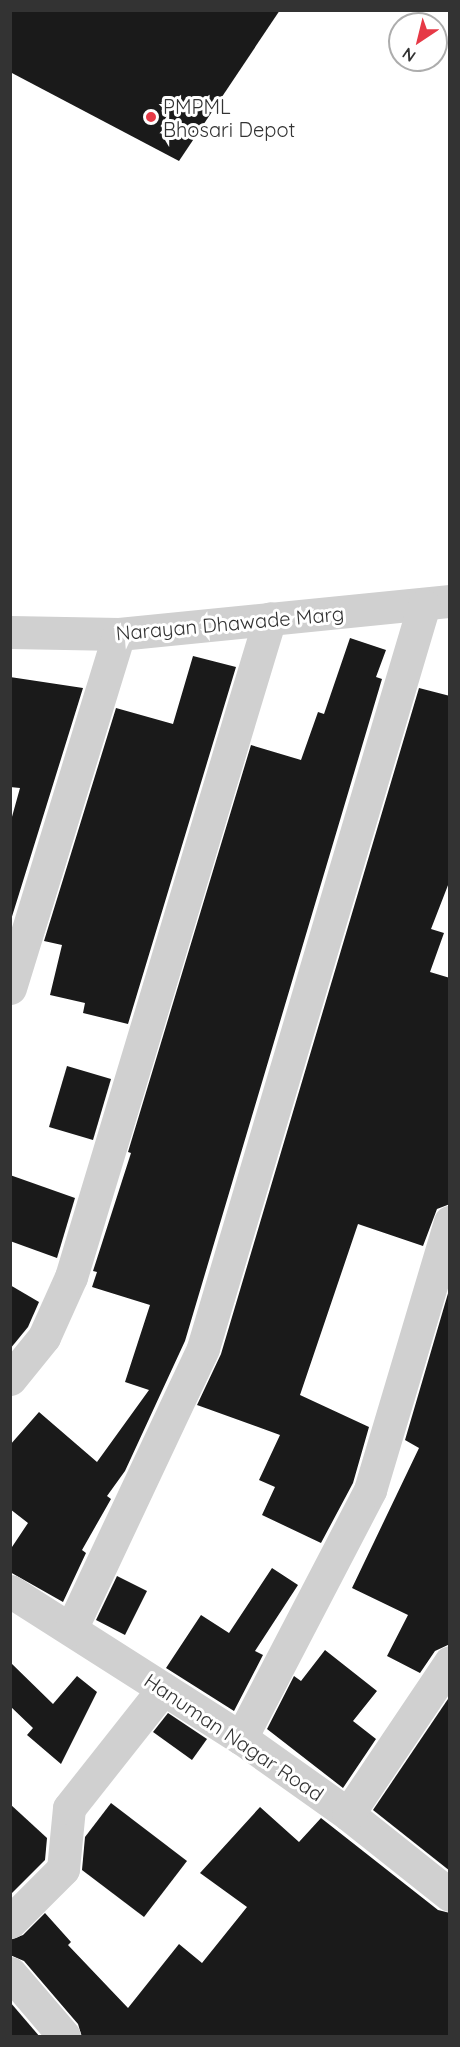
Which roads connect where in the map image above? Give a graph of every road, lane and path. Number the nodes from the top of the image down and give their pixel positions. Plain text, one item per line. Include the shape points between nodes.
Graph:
1 (437, 603) edge
2 (270, 618) junction
3 (10, 632) edge
4 (119, 634) junction
5 (10, 988) edge
6 (450, 1222) edge
7 (10, 1379) edge
8 (10, 1591) edge
9 (71, 1629) junction
10 (450, 1662) edge
11 (164, 1689) junction
12 (241, 1738) junction
13 (348, 1814) junction
14 (450, 1895) edge
15 (10, 1922) edge
16 (10, 1973) edge
17 (64, 2037) edge

1 - 2 street, Narayan Dhawade Marg
1 - 9 street via 203,1348
2 - 4 street, Narayan Dhawade Marg
2 - 7 street via 71,1276 44,1337
3 - 4 street, Narayan Dhawade Marg
4 - 5 street
6 - 12 street via 370,1490
8 - 9 street, Hanuman Nagar Road
9 - 11 street, Hanuman Nagar Road
10 - 13 street
11 - 12 street, Hanuman Nagar Road
11 - 15 street via 69,1808 63,1869
12 - 13 street, Hanuman Nagar Road
13 - 14 street, Hanuman Nagar Road
16 - 17 street

